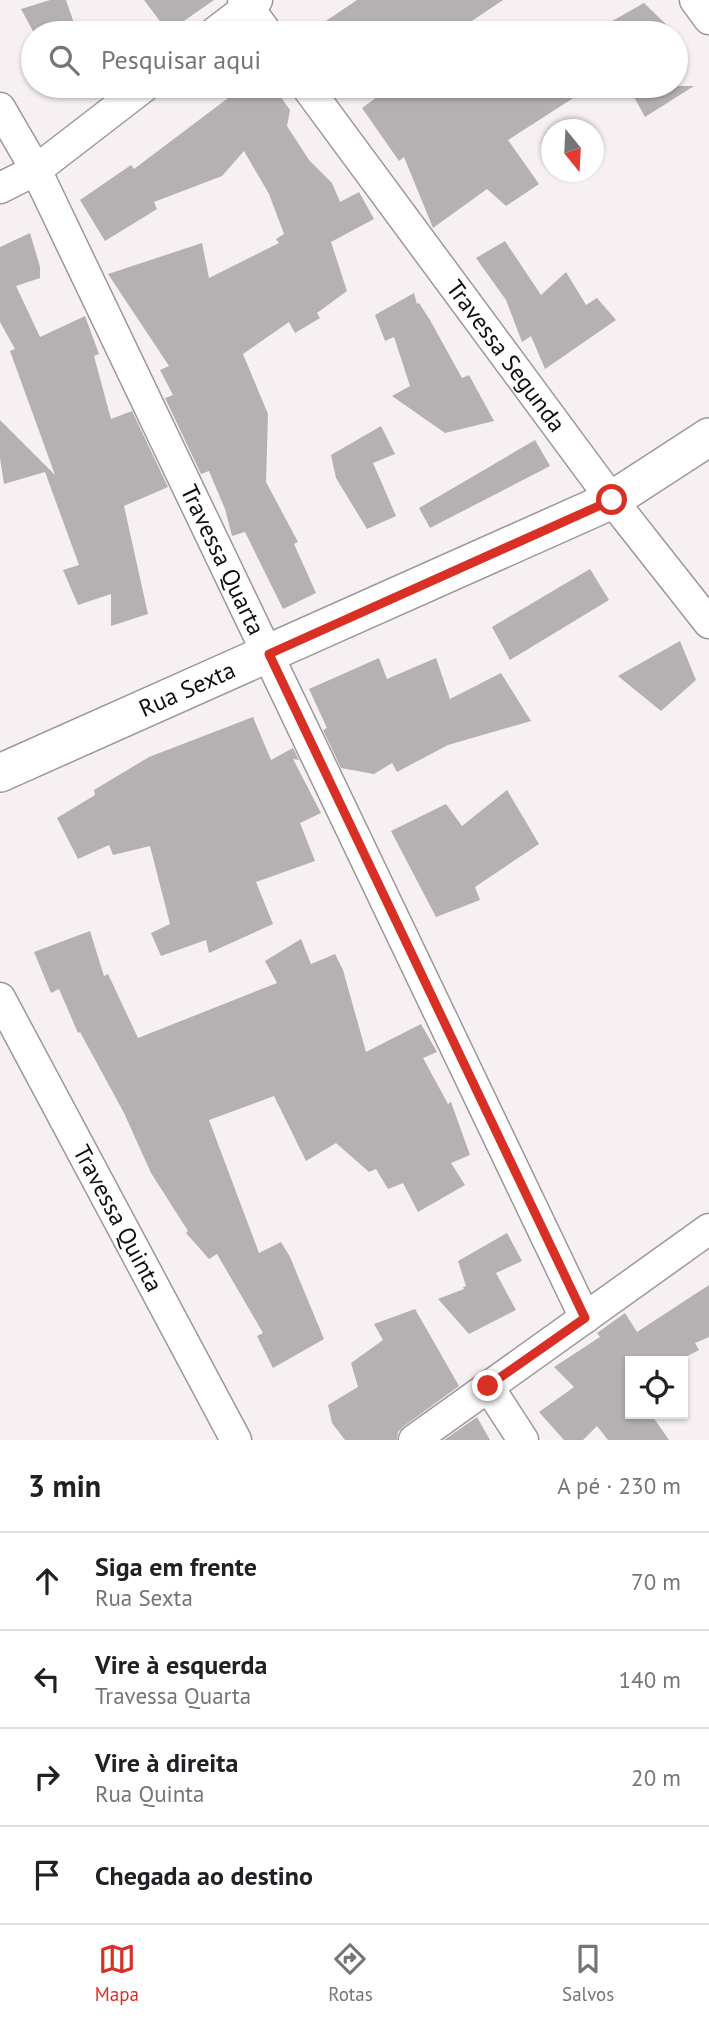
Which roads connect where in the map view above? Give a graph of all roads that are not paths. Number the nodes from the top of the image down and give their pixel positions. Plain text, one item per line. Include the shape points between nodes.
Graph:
1 (695, 0) edge
2 (249, 2) edge
3 (709, 19) edge
4 (228, 21) edge
5 (260, 21) edge
6 (129, 98) edge
7 (315, 98) edge
8 (0, 108) edge
9 (36, 170) junction
10 (0, 188) edge
11 (709, 437) edge
12 (612, 500) junction
13 (709, 623) edge
14 (269, 654) junction
15 (0, 773) edge
16 (0, 998) edge
17 (709, 1229) edge
18 (585, 1318) junction
19 (488, 1386) junction
20 (236, 1440) edge
21 (414, 1440) edge
22 (523, 1440) edge

1 - 3 street
2 - 4 street
2 - 5 street
6 - 9 street
7 - 12 street, Travessa Segunda
8 - 9 street, Travessa Quarta
9 - 10 street
9 - 14 street, Travessa Quarta
11 - 12 street, Rua Sexta
12 - 13 street, Travessa Segunda
12 - 14 street, Rua Sexta
14 - 15 street, Rua Sexta
14 - 18 street, Travessa Quarta
16 - 20 street, Travessa Quinta
17 - 18 street
18 - 19 street
19 - 21 street
19 - 22 street

